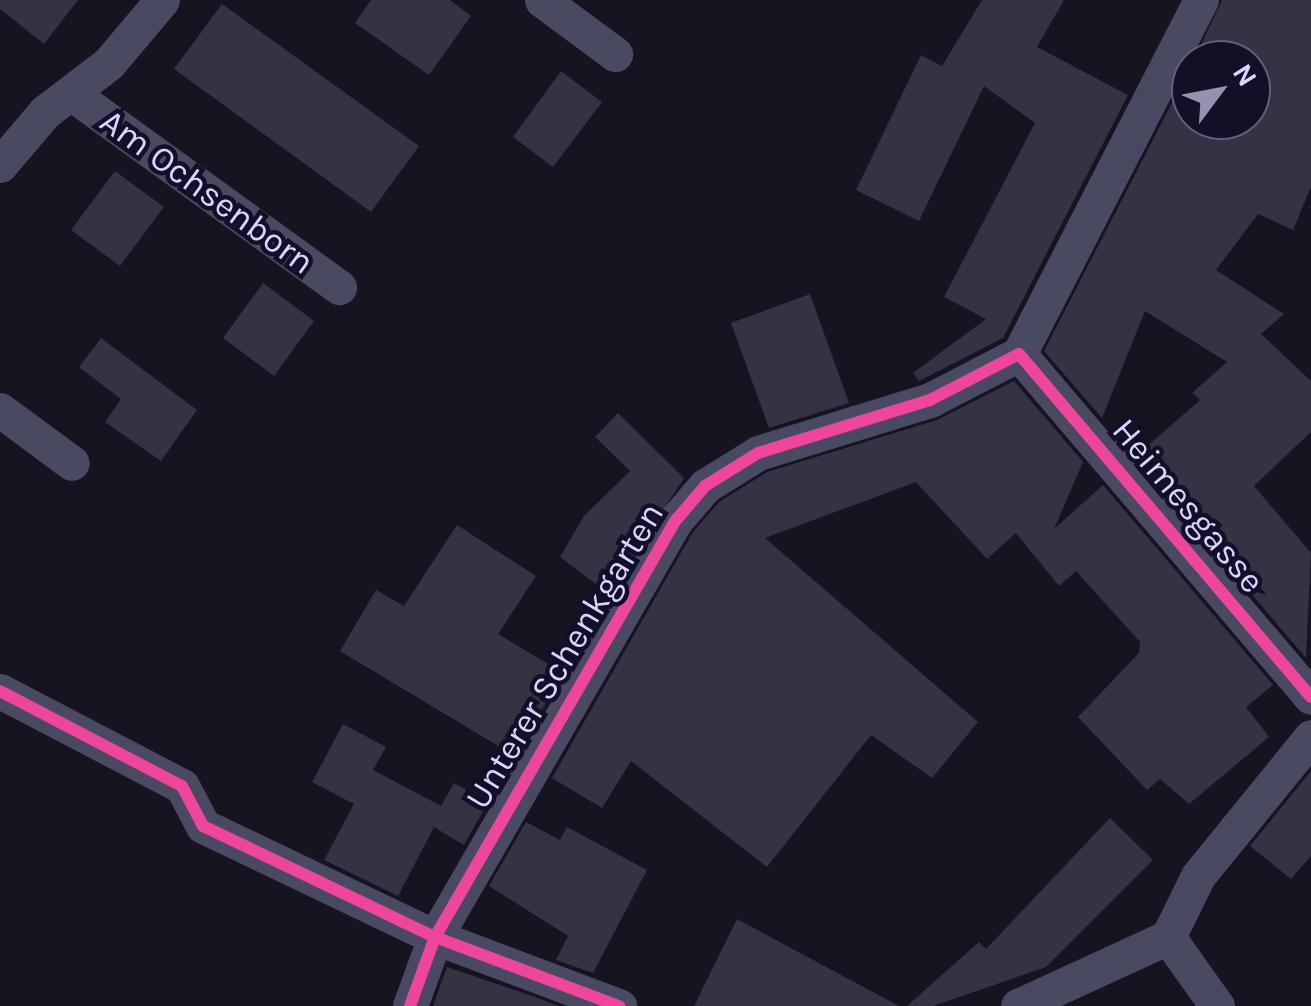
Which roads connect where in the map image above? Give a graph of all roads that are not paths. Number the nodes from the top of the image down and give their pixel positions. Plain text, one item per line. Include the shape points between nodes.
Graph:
1 (162, 0) edge
2 (542, 0) edge
3 (1201, 0) edge
4 (615, 54) dead end
5 (74, 96) junction
6 (0, 164) edge
7 (339, 288) dead end
8 (1019, 354) junction
9 (0, 410) edge
10 (72, 462) dead end
11 (0, 691) edge
12 (1311, 697) edge
13 (1311, 737) edge
14 (435, 936) junction
15 (1168, 938) junction
16 (410, 1006) edge
17 (619, 1006) edge
18 (1018, 1006) edge
19 (1216, 1006) edge

1 - 5 street, Am Ochsenborn
2 - 4 street
3 - 8 street
5 - 6 street, Am Ochsenborn via 45,112
5 - 7 street, Am Ochsenborn
8 - 12 street, Heimesgasse
8 - 14 street, Unterer Schenkgarten via 930,400 758,452 705,486 676,520
9 - 10 street
11 - 14 street via 182,786 203,826
13 - 15 street via 1198,876
14 - 16 street, Unterer Schenkgarten
14 - 17 street
15 - 18 street
15 - 19 street

